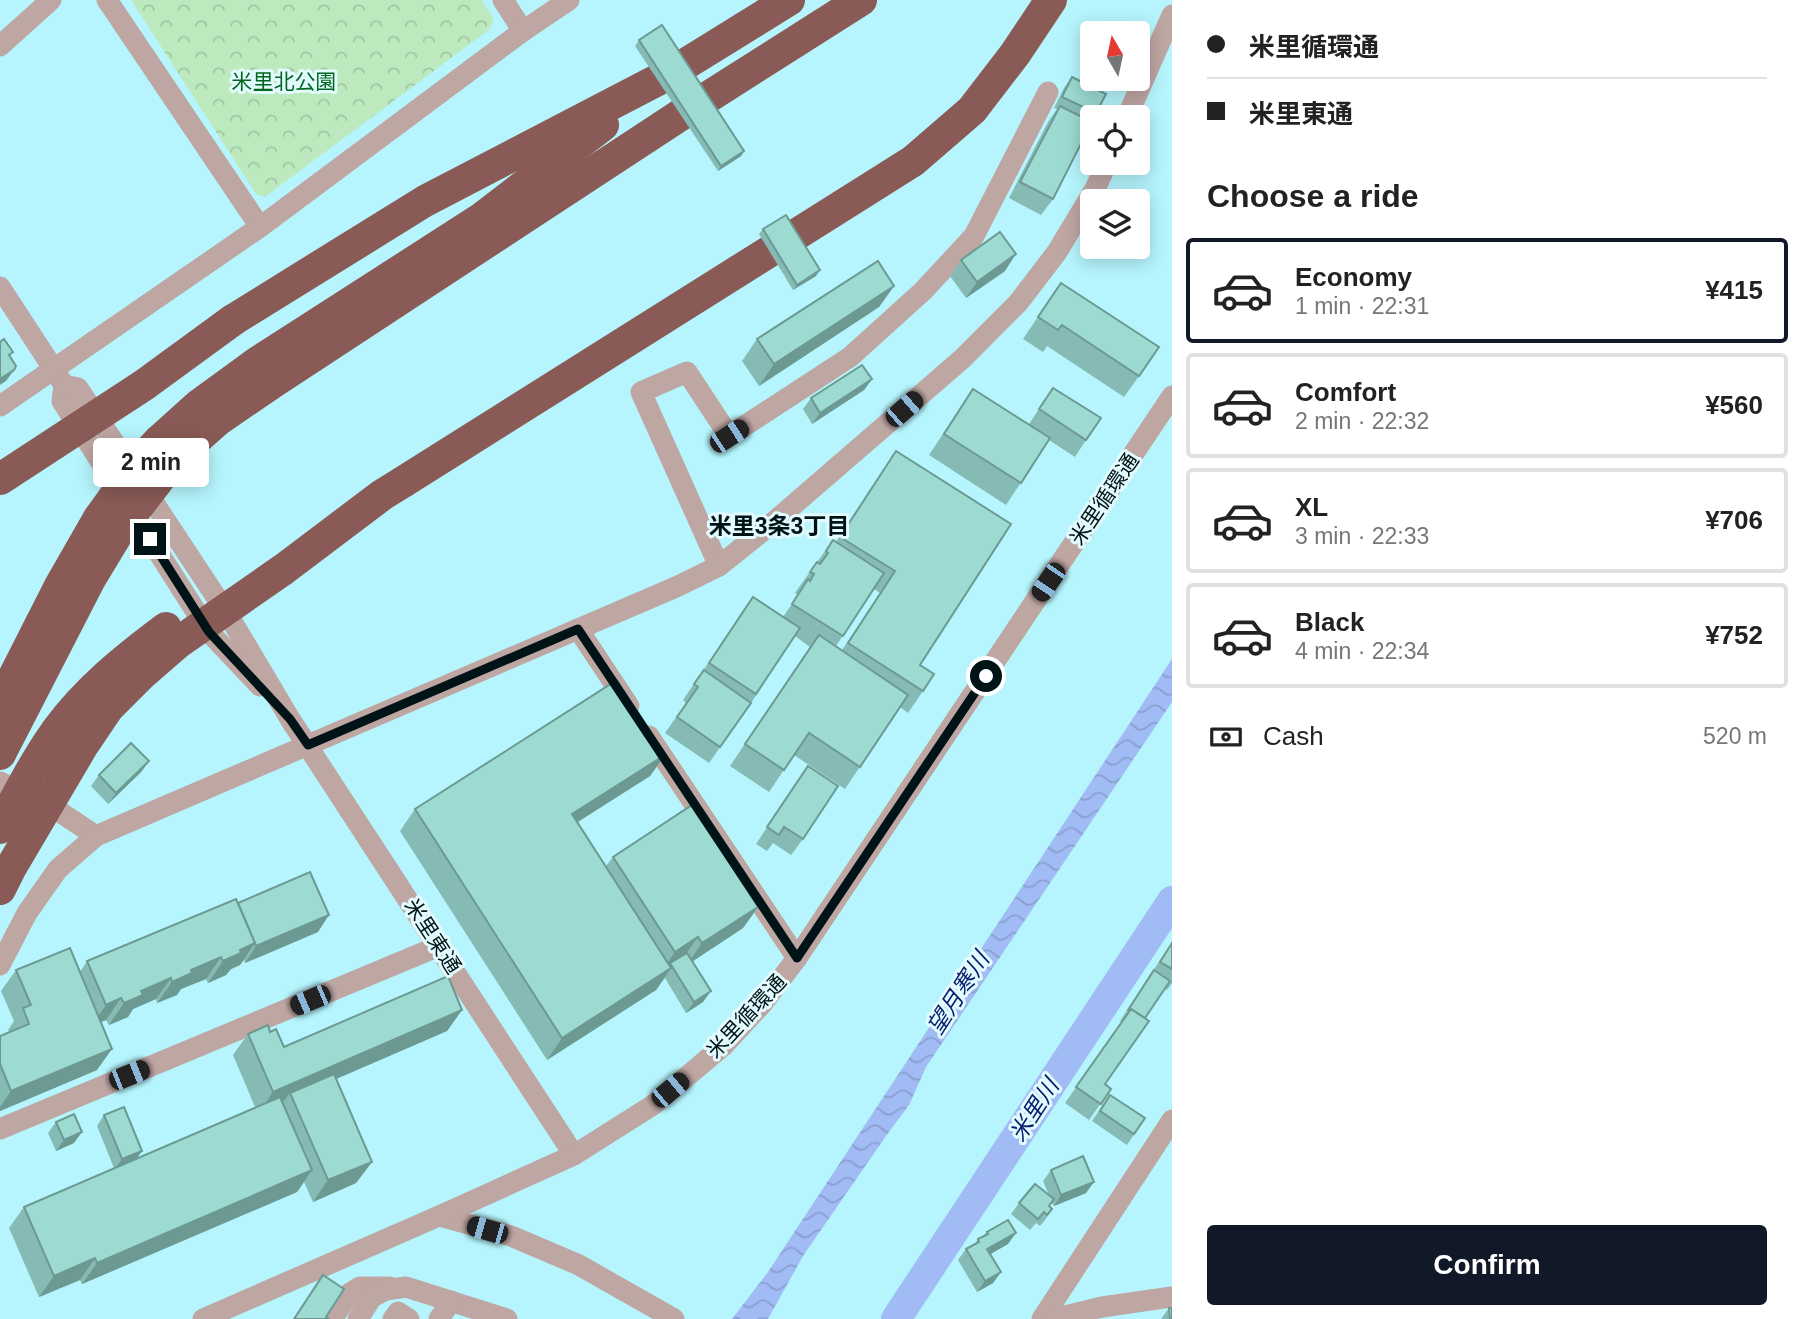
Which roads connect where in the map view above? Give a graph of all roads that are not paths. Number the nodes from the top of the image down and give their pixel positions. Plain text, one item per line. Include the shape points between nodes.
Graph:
1 (51, 0) edge
2 (107, 0) edge
3 (503, 0) edge
4 (569, 0) edge
5 (789, 0) edge
6 (861, 0) edge
7 (1051, 0) edge
8 (1172, 15) edge
9 (523, 32) junction
10 (0, 46) edge
11 (1165, 51) edge
12 (671, 73) junction
13 (1048, 92) dead end
14 (1134, 105) edge
15 (1101, 175) edge
16 (260, 227) junction
17 (0, 287) edge
18 (233, 320) junction
19 (59, 377) junction
20 (1172, 396) edge
21 (0, 406) edge
22 (167, 449) junction
23 (0, 454) edge
24 (0, 479) edge
25 (393, 489) junction
26 (109, 524) junction
27 (719, 566) junction
28 (578, 629) junction
29 (0, 704) edge
30 (308, 745) junction
31 (0, 754) edge
32 (0, 782) edge
33 (0, 828) edge
34 (96, 836) junction
35 (0, 888) edge
36 (439, 947) junction
37 (797, 958) junction
38 (0, 965) edge
39 (1172, 1120) edge
40 (0, 1129) edge
41 (574, 1154) junction
42 (439, 1216) junction
43 (407, 1287) junction
44 (1172, 1297) edge
45 (445, 1310) edge
46 (208, 1318) edge
47 (332, 1319) edge
48 (358, 1319) edge
49 (393, 1319) edge
50 (409, 1319) edge
51 (507, 1319) edge
52 (674, 1319) edge
53 (1042, 1319) edge
54 (1053, 1319) edge

1 - 10 street
2 - 16 street
3 - 9 street
4 - 9 street
5 - 12 highway
6 - 22 highway
7 - 25 highway via 972,110 913,161
8 - 11 street
9 - 16 street
11 - 14 street
12 - 18 highway via 425,201
12 - 22 highway via 482,218 199,405
13 - 27 street via 974,236 923,291 850,357 729,436 687,372 641,392
15 - 27 street via 1057,252 1018,303 952,368
16 - 19 street
17 - 19 street, 米里東通
18 - 23 highway, bridge
18 - 24 highway, bridge via 144,385
19 - 21 street
19 - 30 street, 米里東通 via 78,388
20 - 37 street, 米里循環通
22 - 26 highway, bridge
25 - 33 highway, bridge via 275,555 124,659 58,729
25 - 35 highway, bridge via 178,642 108,708
26 - 29 highway via 60,586
26 - 31 highway via 90,579
27 - 28 street
28 - 30 street
28 - 37 street
30 - 34 street
30 - 36 street, 米里東通
32 - 34 street
34 - 38 street via 58,869
36 - 40 street
36 - 41 street, 米里東通
37 - 41 street, 米里循環通 via 723,1046 653,1105
39 - 53 street
41 - 42 street, 米里循環通
42 - 46 street, 米里循環通
42 - 52 street via 512,1236 579,1265
43 - 45 street
43 - 47 street via 360,1287 350,1293
43 - 48 street via 372,1297
44 - 54 street
45 - 51 street
49 - 50 street via 398,1312

